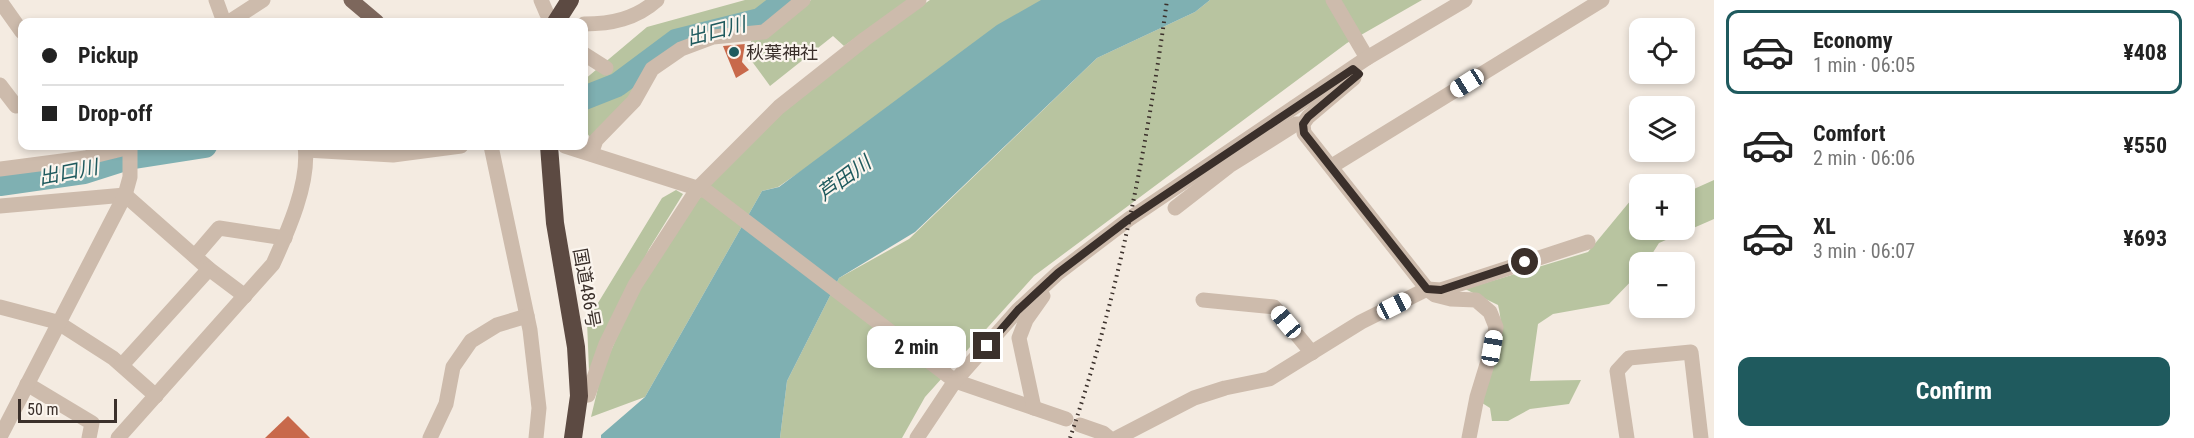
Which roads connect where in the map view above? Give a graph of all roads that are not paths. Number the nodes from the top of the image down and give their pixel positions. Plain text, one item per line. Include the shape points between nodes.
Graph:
1 (216, 0) edge
2 (263, 0) edge
3 (351, 0) edge
4 (541, 0) edge
5 (553, 0) edge
6 (570, 0) edge
7 (657, 0) edge
8 (803, 0) edge
9 (919, 0) edge
10 (1333, 0) edge
11 (1465, 0) edge
12 (1602, 0) edge
13 (0, 1) edge
14 (224, 18) edge
15 (233, 18) edge
16 (370, 18) edge
17 (552, 18) edge
18 (555, 18) edge
19 (559, 18) edge
20 (588, 24) edge
21 (18, 26) edge
22 (588, 57) edge
23 (1367, 58) junction
24 (606, 68) dead end
25 (1356, 71) junction
26 (0, 85) edge
27 (13, 106) edge
28 (1303, 124) junction
29 (115, 150) edge
30 (130, 150) edge
31 (305, 150) edge
32 (330, 150) edge
33 (431, 150) edge
34 (492, 150) edge
35 (549, 150) edge
36 (578, 150) edge
37 (591, 154) junction
38 (1332, 166) junction
39 (0, 169) edge
40 (702, 190) junction
41 (125, 195) junction
42 (0, 206) edge
43 (1175, 208) dead end
44 (285, 238) junction
45 (1588, 242) dead end
46 (195, 256) junction
47 (209, 268) junction
48 (1047, 284) junction
49 (1427, 289) junction
50 (245, 296) junction
51 (1203, 300) dead end
52 (0, 307) edge
53 (527, 316) junction
54 (57, 322) junction
55 (1312, 353) junction
56 (122, 365) junction
57 (951, 378) junction
58 (27, 384) junction
59 (156, 396) junction
60 (579, 396) junction
61 (1034, 408) junction
62 (0, 437) edge
63 (89, 438) edge
64 (118, 438) edge
65 (430, 438) edge
66 (536, 438) edge
67 (573, 438) edge
68 (917, 438) edge
69 (1109, 438) edge
70 (1117, 438) edge
71 (1469, 438) edge
72 (1627, 438) edge
73 (1701, 438) edge

1 - 14 street
2 - 15 street
3 - 16 main road
4 - 17 street
5 - 18 street
6 - 19 highway
7 - 20 street via 645,11 626,19
8 - 37 street via 764,32 713,37 681,49 652,69 634,101 596,140
9 - 40 street via 779,107
10 - 23 street
11 - 23 street
12 - 38 street
13 - 21 street
22 - 24 street
23 - 25 street
25 - 28 street
25 - 48 street via 1129,219
26 - 27 street
28 - 38 street via 1304,133
28 - 43 street via 1296,124 1229,166
29 - 39 street via 86,158
30 - 41 street
31 - 44 street via 305,177
32 - 33 street via 393,155
34 - 53 street
35 - 60 highway, 国道486号 via 555,224 576,347
36 - 37 street
37 - 40 street
38 - 49 street
40 - 57 street
40 - 60 street via 635,285 606,344 588,395
41 - 42 street
41 - 46 street
41 - 54 street
44 - 46 street via 219,228
44 - 50 street via 273,264
45 - 49 street via 1441,290
46 - 47 street
47 - 50 street
47 - 56 street
48 - 57 street
48 - 61 street via 1019,338
49 - 55 street via 1361,322
49 - 71 street via 1451,299 1476,300 1490,312 1496,327
50 - 59 street
51 - 55 street via 1274,307
52 - 54 street
53 - 65 street via 497,325 471,341 453,367 446,404
53 - 66 street via 539,408
54 - 56 street
54 - 58 street
55 - 70 street via 1269,379 1194,398
56 - 59 street
57 - 61 street
57 - 68 street
58 - 62 street
58 - 63 street via 92,423
59 - 64 street
60 - 67 highway, 国道486号
61 - 69 street
72 - 73 street via 1617,371 1629,358 1691,352

